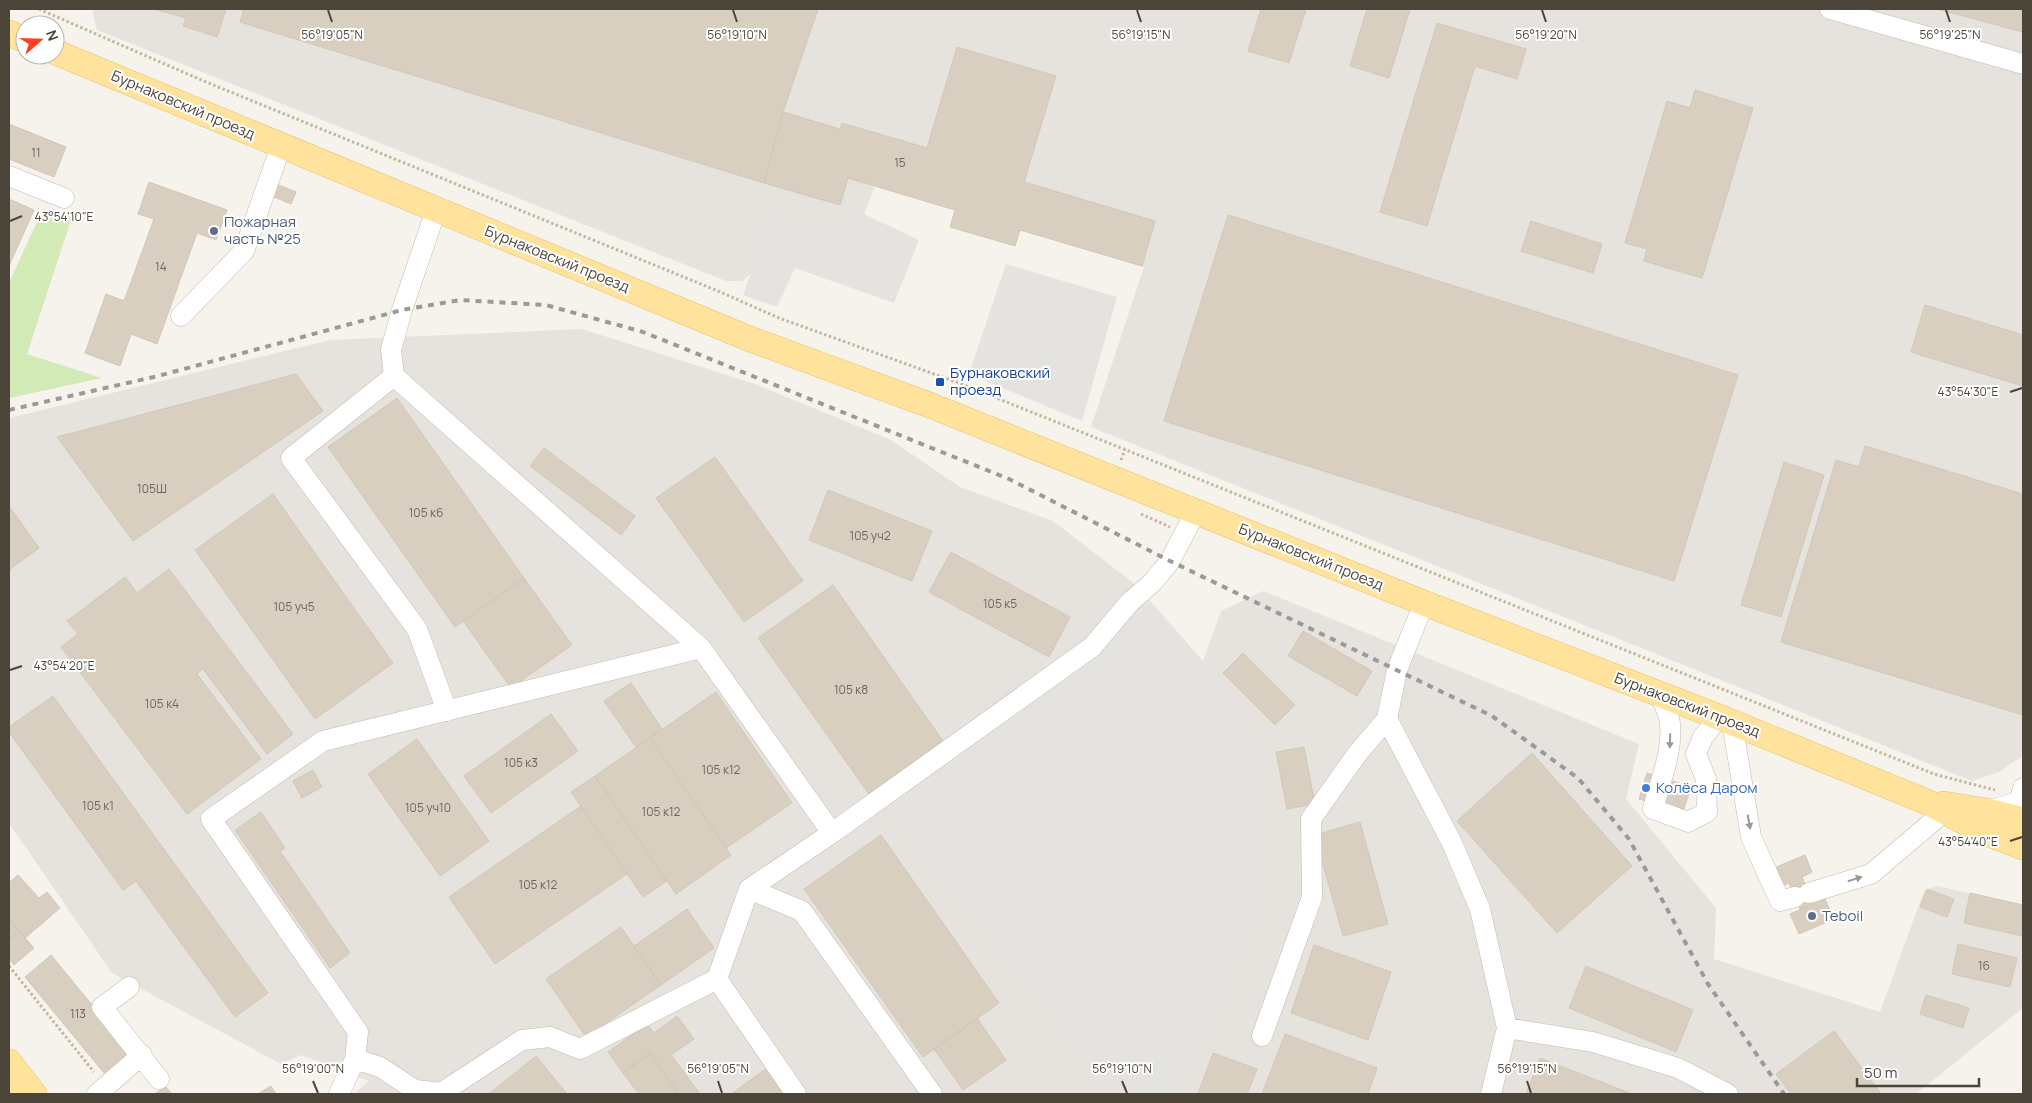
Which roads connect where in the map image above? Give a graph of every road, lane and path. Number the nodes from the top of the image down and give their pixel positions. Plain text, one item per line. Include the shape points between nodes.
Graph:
1 (39, 9) edge
2 (1830, 9) edge
3 (65, 56) edge
4 (2023, 64) edge
5 (281, 146) junction
6 (9, 176) edge
7 (64, 198) dead end
8 (436, 210) junction
9 (181, 316) dead end
10 (394, 376) junction
11 (1196, 511) junction
12 (1424, 603) junction
13 (701, 648) junction
14 (1660, 694) junction
15 (448, 711) junction
16 (1725, 719) junction
17 (1387, 720) junction
18 (2022, 801) edge
19 (1936, 807) junction
20 (1984, 821) junction
21 (832, 833) junction
22 (2023, 847) edge
23 (749, 889) junction
24 (9, 966) edge
25 (717, 979) junction
26 (129, 987) dead end
27 (1507, 1028) junction
28 (1262, 1036) dead end
29 (142, 1055) junction
30 (354, 1059) junction
31 (9, 1062) edge
32 (159, 1079) dead end
33 (101, 1090) edge
34 (416, 1092) edge
35 (34, 1094) edge
36 (339, 1094) edge
37 (796, 1094) edge
38 (932, 1094) edge
39 (1491, 1094) edge
40 (1728, 1094) edge

1 - 18 path via 206,82 779,318 968,386 1934,774
2 - 4 lane
3 - 5 main road, Бурнаковский проезд
5 - 8 main road, Бурнаковский проезд
5 - 9 lane via 244,251
6 - 7 lane
8 - 10 lane via 402,310 392,350
8 - 11 main road, Бурнаковский проезд via 750,339 932,406
10 - 13 lane
10 - 15 lane via 291,458 417,629
11 - 12 main road, Бурнаковский проезд
11 - 21 lane via 1170,561 1092,647
12 - 14 main road, Бурнаковский проезд
12 - 17 lane via 1398,670
13 - 15 lane
13 - 21 lane
14 - 16 main road, Бурнаковский проезд
14 -> 16 lane via 1670,723 1669,757 1653,809 1688,822 1707,812 1706,779 1696,754 1703,737
15 - 30 lane via 323,741 211,819 358,1032
16 - 19 main road, Бурнаковский проезд
16 -> 19 lane via 1752,837 1780,902 1871,874
17 - 27 lane via 1452,843 1480,909
17 - 28 lane via 1357,754 1311,819 1312,897
18 - 20 main road, Бурнаковский проезд
19 - 20 main road, Бурнаковский проезд
20 - 22 main road, Бурнаковский проезд
21 - 23 lane
23 - 25 lane
23 - 38 lane via 802,911
24 - 33 path
25 - 34 lane via 580,1049 550,1037 522,1040 441,1093
25 - 37 lane
26 - 29 lane via 102,1007
27 - 39 lane
27 - 40 lane via 1603,1045 1678,1068
29 - 32 lane
29 - 33 lane
30 - 34 lane via 380,1067
30 - 36 lane
31 - 35 main road

